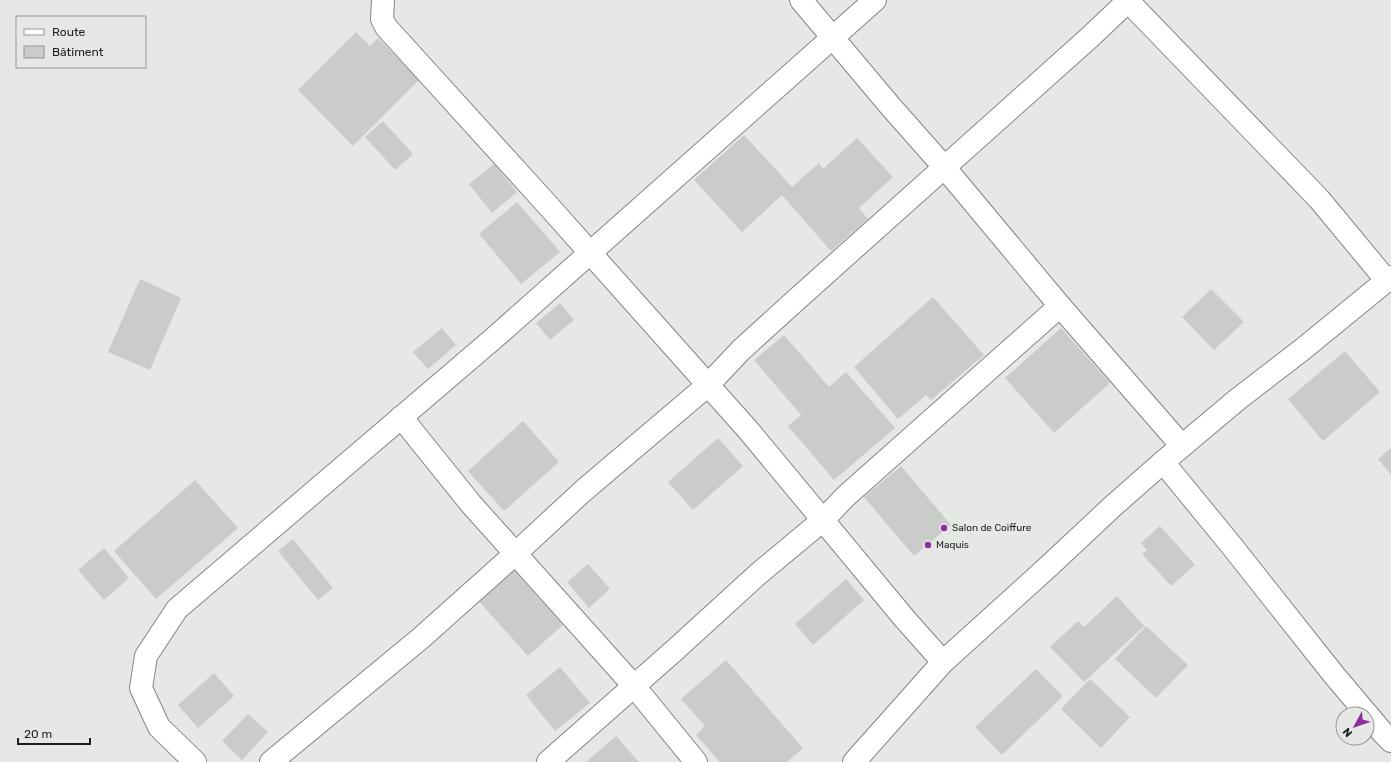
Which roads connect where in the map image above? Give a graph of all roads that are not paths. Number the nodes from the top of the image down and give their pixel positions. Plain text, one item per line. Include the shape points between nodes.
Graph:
1 (383, 0) edge
2 (802, 0) edge
3 (875, 0) edge
4 (1128, 0) edge
5 (832, 38) junction
6 (945, 168) junction
7 (590, 253) junction
8 (1389, 279) edge
9 (1060, 306) junction
10 (708, 385) junction
11 (401, 417) junction
12 (1182, 446) junction
13 (1162, 462) junction
14 (823, 520) junction
15 (516, 554) junction
16 (943, 662) junction
17 (634, 686) junction
18 (1391, 740) edge
19 (195, 762) edge
20 (271, 762) edge
21 (548, 762) edge
22 (696, 762) edge
23 (854, 762) edge

1 - 7 street via 382,18 386,27
2 - 5 street
3 - 5 street
4 - 6 street
4 - 8 street via 1319,199
5 - 6 street
5 - 7 street
6 - 9 street
6 - 10 street via 790,305 741,350
7 - 10 street
7 - 11 street
8 - 12 street
9 - 12 street
9 - 14 street via 846,496
10 - 14 street via 749,430
10 - 15 street via 583,491
11 - 15 street via 471,504
11 - 19 street via 177,610 146,656 140,688 159,727
12 - 13 street
13 - 16 street
13 - 18 street via 1334,675
14 - 16 street
14 - 17 street via 757,574
15 - 17 street
15 - 20 street via 409,648
16 - 23 street
17 - 21 street
17 - 22 street

